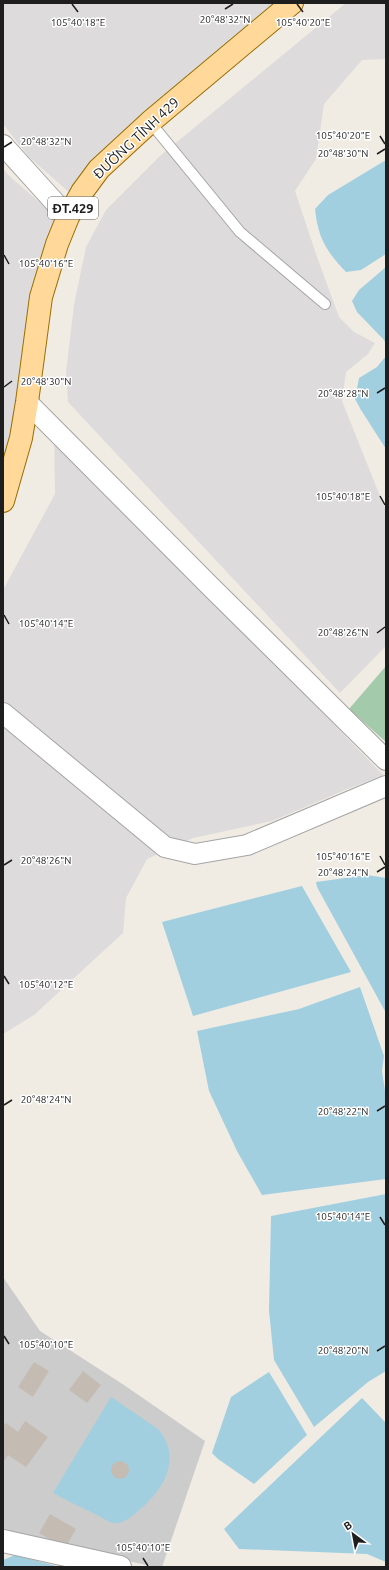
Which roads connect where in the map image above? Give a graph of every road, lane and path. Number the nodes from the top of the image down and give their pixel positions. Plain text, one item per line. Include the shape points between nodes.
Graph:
1 (292, 3) edge
2 (150, 122) junction
3 (3, 144) edge
4 (68, 217) junction
5 (325, 304) dead end
6 (27, 402) junction
7 (3, 501) edge
8 (3, 713) edge
9 (386, 760) edge
10 (386, 786) edge
11 (3, 1542) edge
12 (120, 1567) edge

1 - 2 main road, ĐƯỜNG TỈNH 429 / ĐT.429
2 - 4 main road, ĐƯỜNG TỈNH 429 / ĐT.429 via 99,169
2 - 5 lane via 240,232
3 - 4 street
4 - 6 main road, ĐƯỜNG TỈNH 429 / ĐT.429 via 41,297
6 - 7 main road, ĐƯỜNG TỈNH 429 / ĐT.429 via 21,438
6 - 9 street
8 - 10 street via 165,847 195,854 247,845
11 - 12 street

